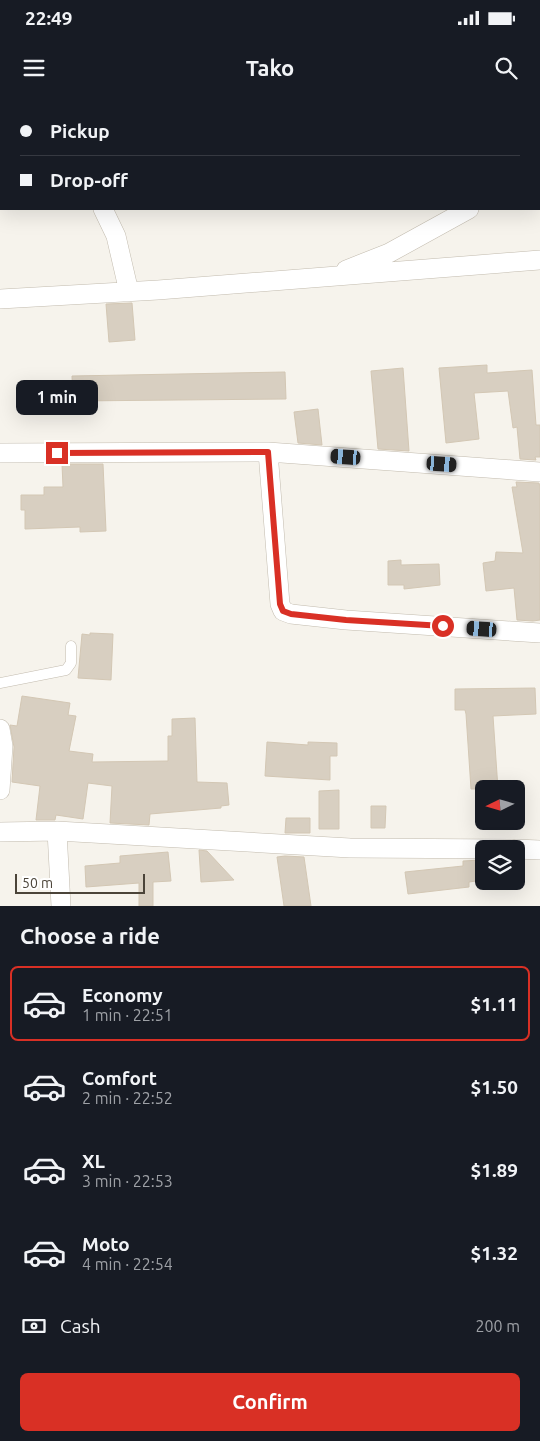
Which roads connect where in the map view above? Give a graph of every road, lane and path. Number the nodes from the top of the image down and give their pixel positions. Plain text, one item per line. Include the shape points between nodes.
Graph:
1 (103, 210) edge
2 (467, 210) edge
3 (540, 260) edge
4 (326, 277) junction
5 (129, 292) junction
6 (0, 299) edge
7 (268, 452) junction
8 (0, 453) edge
9 (540, 472) edge
10 (540, 633) edge
11 (71, 646) dead end
12 (0, 683) edge
13 (0, 729) edge
14 (0, 790) edge
15 (57, 831) junction
16 (0, 832) edge
17 (475, 849) edge
18 (525, 849) edge
19 (540, 850) edge
20 (61, 906) edge

1 - 5 street via 116,236
2 - 4 street via 389,253
3 - 4 street
4 - 5 street
5 - 6 street
7 - 8 street
7 - 9 street
7 - 10 street via 283,611 346,620
11 - 12 lane via 71,663 66,670
13 - 14 street via 3,746
15 - 16 street
15 - 17 street via 350,848
15 - 20 street
18 - 19 street

